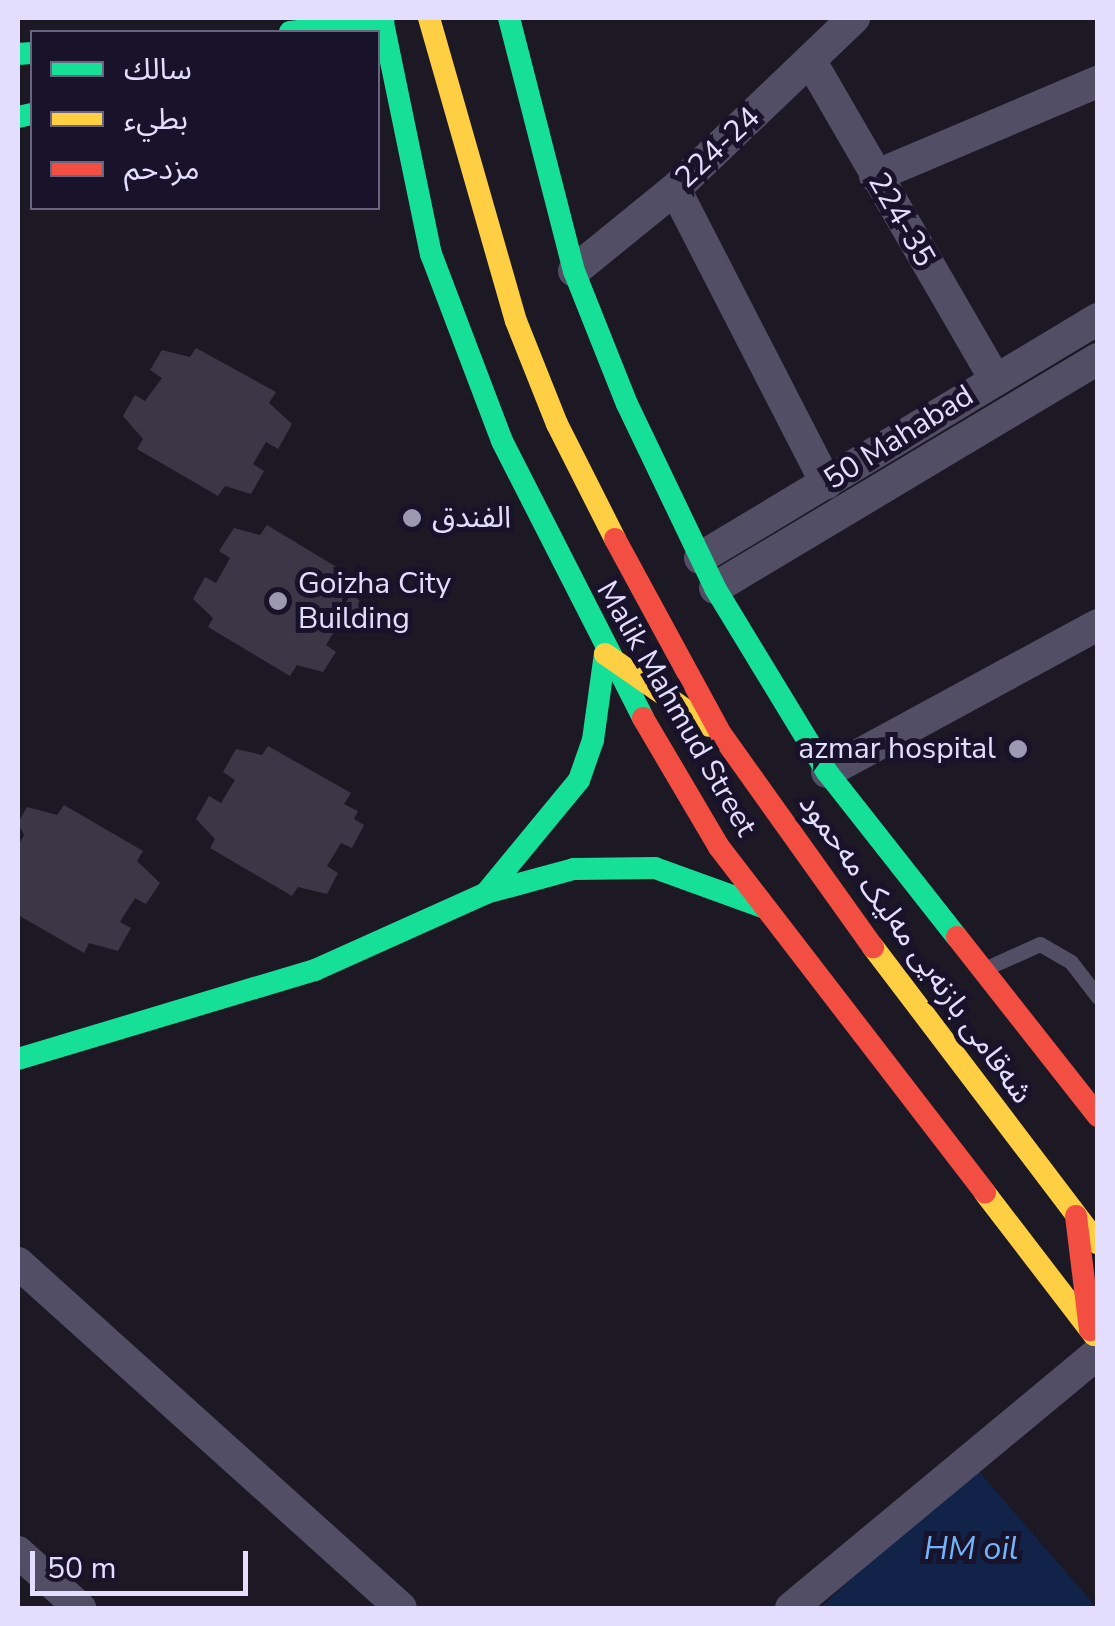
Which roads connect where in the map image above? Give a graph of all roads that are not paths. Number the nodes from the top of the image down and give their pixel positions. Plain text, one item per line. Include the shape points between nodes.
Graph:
1 (430, 18) edge
2 (508, 18) edge
3 (854, 18) edge
4 (382, 19) edge
5 (304, 30) edge
6 (810, 60) junction
7 (385, 80) edge
8 (1098, 82) edge
9 (875, 176) junction
10 (675, 189) junction
11 (574, 271) junction
12 (1098, 319) edge
13 (1098, 359) edge
14 (995, 379) junction
15 (826, 483) junction
16 (700, 558) junction
17 (714, 588) junction
18 (1098, 625) edge
19 (605, 654) junction
20 (721, 734) junction
21 (826, 772) junction
22 (486, 893) junction
23 (763, 907) junction
24 (982, 970) junction
25 (1098, 998) edge
26 (18, 1059) edge
27 (1098, 1116) edge
28 (1076, 1216) junction
29 (1098, 1243) edge
30 (18, 1263) edge
31 (1095, 1341) edge
32 (18, 1557) edge
33 (80, 1608) edge
34 (401, 1608) edge
35 (791, 1608) edge

1 - 20 main road, شەقامی بازنەیی مەلیک مەحمود via 516,321 557,424 602,520
2 - 11 main road, شەقامی بازنەیی مەلیک مەحمود
3 - 6 street, 224-24
4 - 5 main road
4 - 7 main road, Malik Mahmud Street
6 - 9 street, 224-35
6 - 10 street, 224-24
7 - 19 main road, Malik Mahmud Street via 431,254 502,440
8 - 9 street
9 - 14 street, 224-35
10 - 11 street, 224-24
10 - 15 street
11 - 16 main road, شەقامی بازنەیی مەلیک مەحمود
12 - 14 street, 50 Mahabad
13 - 17 street, 50 Mahabad
14 - 15 street, 50 Mahabad
15 - 16 street, 50 Mahabad
16 - 17 main road, شەقامی بازنەیی مەلیک مەحمود
17 - 21 main road, شەقامی بازنەیی مەلیک مەحمود
18 - 21 street
19 - 20 main road
19 - 22 main road via 580,780
19 - 23 main road, Malik Mahmud Street via 656,746
20 - 28 main road, شەقامی بازنەیی مەلیک مەحمود
21 - 24 main road, شەقامی بازنەیی مەلیک مەحمود
22 - 23 main road via 574,869 631,864
22 - 26 main road via 316,970
23 - 31 main road, Malik Mahmud Street
24 - 25 lane via 1040,944 1071,962
24 - 27 main road, شەقامی بازنەیی مەلیک مەحمود
28 - 29 main road, شەقامی بازنەیی مەلیک مەحمود
28 - 31 main road
30 - 34 street
31 - 35 street
32 - 33 street

